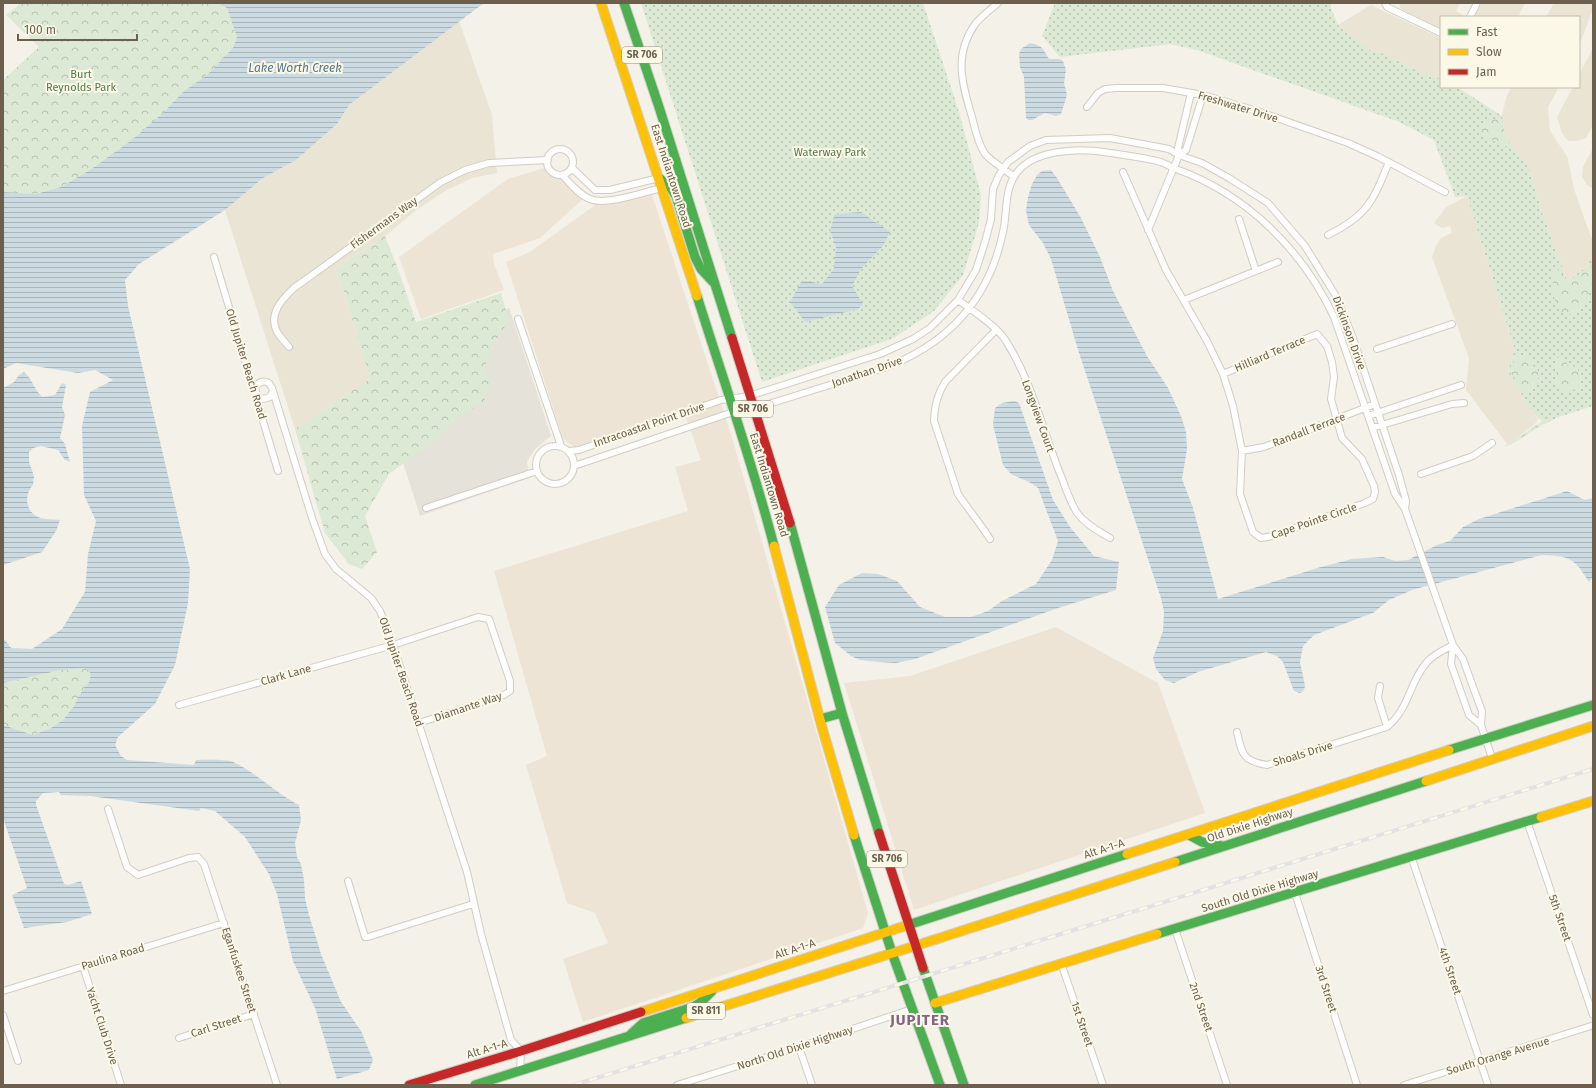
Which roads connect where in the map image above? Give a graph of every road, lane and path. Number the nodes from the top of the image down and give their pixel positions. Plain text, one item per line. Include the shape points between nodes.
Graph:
1 (601, 3) edge
2 (624, 3) edge
3 (998, 3) edge
4 (1385, 3) edge
5 (1477, 3) edge
6 (1470, 16) edge
7 (1440, 33) edge
8 (1191, 93) junction
9 (1203, 95) junction
10 (1087, 107) dead end
11 (1016, 155) joint
12 (1179, 155) junction
13 (548, 160) junction
14 (1389, 162) junction
15 (1027, 163) joint
16 (572, 168) junction
17 (1003, 168) junction
18 (1174, 168) junction
19 (1122, 172) dead end
20 (562, 175) junction
21 (1014, 177) junction
22 (659, 178) junction
23 (662, 188) junction
24 (1445, 192) dead end
25 (1239, 219) dead end
26 (1148, 230) junction
27 (1328, 235) dead end
28 (214, 257) dead end
29 (1278, 262) dead end
30 (1256, 271) junction
31 (716, 286) junction
32 (958, 300) junction
33 (1184, 300) junction
34 (970, 309) junction
35 (518, 319) dead end
36 (1452, 324) dead end
37 (996, 330) junction
38 (1317, 334) joint
39 (289, 347) dead end
40 (1377, 349) dead end
41 (1223, 374) junction
42 (1461, 385) dead end
43 (273, 391) junction
44 (255, 393) junction
45 (749, 396) junction
46 (729, 399) junction
47 (1464, 403) dead end
48 (1375, 404) junction
49 (753, 408) junction
50 (1366, 408) junction
51 (733, 412) junction
52 (1379, 413) junction
53 (1368, 416) junction
54 (1336, 419) junction
55 (1382, 424) junction
56 (1372, 428) junction
57 (1492, 443) dead end
58 (561, 446) junction
59 (568, 451) junction
60 (1242, 451) junction
61 (574, 466) junction
62 (278, 471) dead end
63 (537, 471) junction
64 (1421, 474) dead end
65 (426, 508) dead end
66 (1405, 509) junction
67 (1110, 538) dead end
68 (990, 539) dead end
69 (393, 645) junction
70 (1452, 645) junction
71 (1380, 686) dead end
72 (1473, 687) junction
73 (1460, 690) junction
74 (179, 705) dead end
75 (1593, 705) edge
76 (842, 713) junction
77 (820, 719) junction
78 (418, 723) junction
79 (1481, 725) junction
80 (1593, 726) edge
81 (1387, 727) junction
82 (1237, 732) dead end
83 (1485, 738) junction
84 (1492, 758) junction
85 (1593, 801) edge
86 (108, 809) dead end
87 (1527, 821) junction
88 (1189, 835) junction
89 (1226, 846) junction
90 (1411, 856) junction
91 (348, 881) dead end
92 (1295, 893) junction
93 (473, 904) junction
94 (224, 923) junction
95 (908, 925) junction
96 (1175, 929) junction
97 (885, 932) junction
98 (915, 946) junction
99 (892, 953) junction
100 (1061, 963) junction
101 (84, 966) junction
102 (715, 988) junction
103 (3, 991) edge
104 (935, 1003) junction
105 (912, 1009) junction
106 (254, 1014) junction
107 (3, 1015) edge
108 (1593, 1015) edge
109 (1592, 1025) edge
110 (629, 1036) junction
111 (178, 1038) dead end
112 (799, 1047) junction
113 (521, 1051) junction
114 (18, 1061) dead end
115 (1480, 1062) junction
116 (520, 1071) junction
117 (696, 1082) edge
118 (122, 1085) edge
119 (277, 1085) edge
120 (409, 1085) edge
121 (475, 1085) edge
122 (677, 1085) edge
123 (812, 1085) edge
124 (940, 1085) edge
125 (964, 1085) edge
126 (1103, 1085) edge
127 (1228, 1085) edge
128 (1357, 1085) edge
129 (1404, 1085) edge
130 (1488, 1085) edge

1 - 22 main road, East Indiantown Road / SR 706
2 - 31 main road, East Indiantown Road / SR 706
3 - 17 street via 976,23 967,38 961,57 961,74 980,145 986,155
4 - 7 street via 1387,7
5 - 6 street
8 - 9 street, Freshwater Drive
8 - 10 street, Freshwater Drive via 1163,88 1105,89 1098,93
8 - 12 street via 1178,148
9 - 12 street via 1186,150
9 - 14 street, Freshwater Drive via 1348,143
11 - 12 street, Dickinson Drive via 1046,140 1110,138 1168,149
11 - 17 street, Jonathan Drive
12 - 18 street
12 - 48 street, Dickinson Drive via 1229,178 1268,203 1305,246 1336,296
13 - 16 street via 552,152 564,150 571,155
13 - 20 street via 551,170
13 - 39 street, Fishermans Way via 489,163 447,179 306,279 281,300 276,310 274,318 277,331
14 - 24 street, Freshwater Drive
14 - 27 street via 1370,204 1359,216
15 - 18 street, Dickinson Drive via 1050,153 1088,150 1162,162
15 - 21 street, Jonathan Drive
16 - 20 street
16 - 22 street via 595,190 610,190
17 - 21 street
17 - 32 street, Jonathan Drive via 993,189 989,225 976,270
18 - 26 street
18 - 50 street, Dickinson Drive via 1193,174 1222,190 1250,209 1282,238 1327,301
19 - 26 street, Cape Pointe Circle
20 - 23 street via 590,200 611,201
21 - 34 street, Jonathan Drive via 1008,189 997,256 982,290
22 - 23 main road, East Indiantown Road / SR 706
22 - 31 main road via 676,196 695,257 701,269
23 - 46 main road, East Indiantown Road / SR 706
25 - 30 street
26 - 33 street, Cape Pointe Circle via 1166,270
28 - 44 street, Old Jupiter Beach Road
29 - 30 street
30 - 33 street
31 - 45 main road, East Indiantown Road / SR 706
32 - 34 street, Longview Court
32 - 45 street, Jonathan Drive via 930,328 896,348
33 - 41 street, Cape Pointe Circle via 1208,341
34 - 37 street, Longview Court
34 - 49 street, Jonathan Drive via 940,338 901,362
35 - 58 street
36 - 40 street
37 - 67 street, Longview Court via 1006,340 1028,386 1074,506 1088,524
37 - 68 street via 945,382 934,410 934,421 958,494
38 - 41 street, Hilliard Terrace
38 - 54 street, Cape Pointe Circle via 1328,346 1332,362 1334,377 1331,399
41 - 60 street, Cape Pointe Circle via 1233,406
42 - 52 street
43 - 44 street via 266,399
43 - 44 street via 271,385 263,381 256,385
43 - 69 street, Old Jupiter Beach Road via 325,554 336,570 371,598 380,611
44 - 62 street, Old Jupiter Beach Road
45 - 46 street, Jonathan Drive
45 - 49 main road, East Indiantown Road / SR 706
46 - 51 main road, East Indiantown Road / SR 706
46 - 59 street, Intracoastal Point Drive via 579,450
47 - 55 street via 1452,404
48 - 50 street, Randall Terrace
48 - 52 street, Dickinson Drive
49 - 51 street, Jonathan Drive
49 - 76 main road, East Indiantown Road / SR 706 via 796,544
50 - 53 street, Dickinson Drive
50 - 54 street, Randall Terrace
51 - 61 street, Intracoastal Point Drive
51 - 77 main road, East Indiantown Road / SR 706 via 768,523
52 - 53 street
52 - 55 street, Dickinson Drive
53 - 56 street, Dickinson Drive
54 - 60 street, Randall Terrace via 1264,447
54 - 60 street, Cape Pointe Circle via 1342,438 1362,458 1374,486 1373,499 1273,536 1261,538 1253,532 1240,494
55 - 56 street
55 - 66 street, Dickinson Drive via 1406,501
56 - 66 street, Dickinson Drive via 1395,494
57 - 64 street via 1473,456
58 - 59 street
58 - 63 street via 551,445 543,449 537,457
59 - 61 street via 573,458
61 - 63 street via 569,477 558,484 545,482
63 - 65 street
66 - 70 street, Dickinson Drive
69 - 74 street, Clark Lane
69 - 78 street, Old Jupiter Beach Road
69 - 78 street, Diamante Way via 478,617 489,619 508,674 510,692
70 - 72 street, Dickinson Drive via 1463,659
70 - 73 street, Dickinson Drive via 1451,664
70 - 81 street, Shoals Drive via 1428,661 1401,712
71 - 81 street via 1378,698
72 - 73 street via 1470,684 1465,685
72 - 79 street, Dickinson Drive via 1482,711
73 - 79 street, Dickinson Drive via 1469,715
75 - 83 main road, Old Dixie Highway / SR 811
76 - 77 main road
76 - 95 main road, East Indiantown Road / SR 706
77 - 97 main road, East Indiantown Road / SR 706
78 - 93 street, Old Jupiter Beach Road via 467,872
79 - 83 street, Dickinson Drive
80 - 84 main road, Old Dixie Highway / SR 811
81 - 82 street, Shoals Drive via 1268,765 1254,763 1246,757 1240,749
83 - 84 street, Dickinson Drive
83 - 88 main road, Old Dixie Highway / SR 811
84 - 89 main road, Old Dixie Highway / SR 811
85 - 87 main road, South Old Dixie Highway
86 - 94 street, Eganfuskee Street via 127,867 138,875 198,857 204,864
87 - 90 main road, South Old Dixie Highway
87 - 108 street, 5th Street
88 - 89 main road via 1202,842
88 - 95 main road, Alt A-1-A / SR 811
89 - 98 main road, Old Dixie Highway / SR 811
90 - 92 main road, South Old Dixie Highway
90 - 115 street, 4th Street
91 - 93 street via 364,935 368,937
92 - 96 main road, South Old Dixie Highway
92 - 128 street, 3rd Street
93 - 113 street, Old Jupiter Beach Road via 511,1040
94 - 101 street, Paulina Road
94 - 106 street, Eganfuskee Street
95 - 97 main road, Alt A-1-A / SR 811
95 - 98 main road, SR 706
96 - 100 main road, South Old Dixie Highway
96 - 127 street, 2nd Street
97 - 99 main road, SR 706
97 - 102 main road, Alt A-1-A / SR 811
98 - 99 main road, SR 811
98 - 104 main road, SR 706
99 - 105 main road, SR 706
99 - 110 main road, SR 811
100 - 104 main road, South Old Dixie Highway
100 - 126 street, 1st Street
101 - 103 street, Paulina Road
101 - 118 street, Yacht Club Drive
102 - 110 main road via 693,1007 643,1023
102 - 113 main road, Alt A-1-A / SR 811
104 - 125 main road, SR 706
105 - 112 street, North Old Dixie Highway
105 - 124 main road, SR 706
106 - 111 street, Carl Street
106 - 119 street, Eganfuskee Street
107 - 114 street
109 - 115 street, South Orange Avenue
110 - 116 main road, SR 811
112 - 117 street, North Old Dixie Highway
112 - 123 street
113 - 116 street
113 - 120 main road, Alt A-1-A / SR 811
115 - 129 street, South Orange Avenue
115 - 130 street, 4th Street
116 - 121 main road, SR 811
117 - 122 street, North Old Dixie Highway

